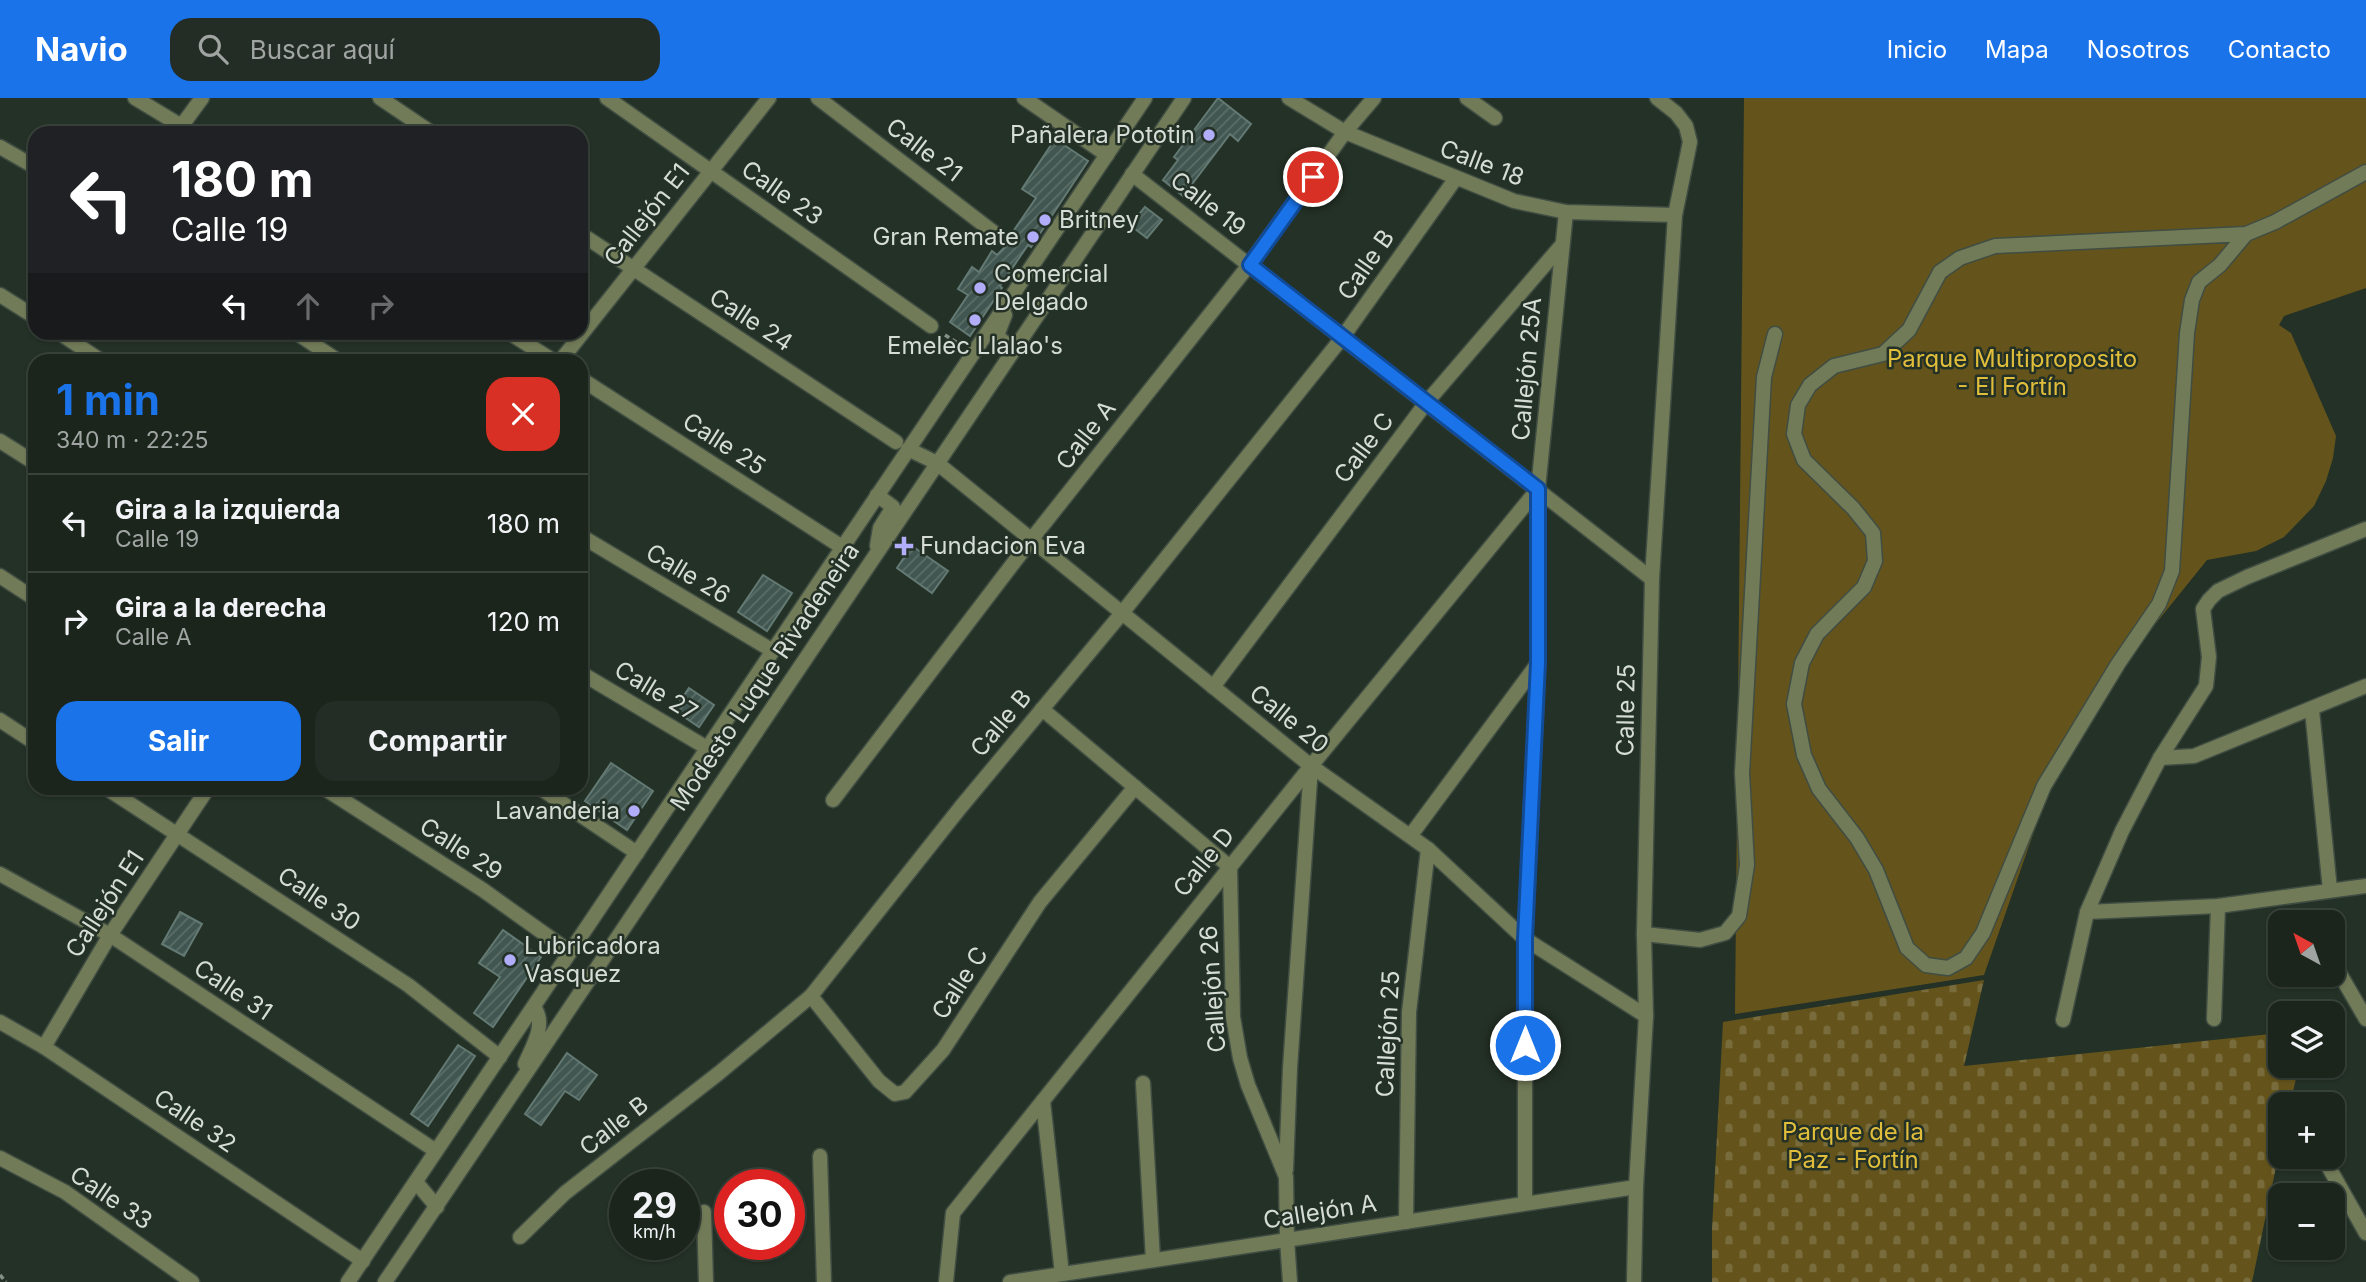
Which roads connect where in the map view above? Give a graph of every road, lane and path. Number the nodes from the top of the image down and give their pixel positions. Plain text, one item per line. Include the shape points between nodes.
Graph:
1 (135, 98) edge
2 (202, 98) edge
3 (380, 98) edge
4 (607, 98) edge
5 (769, 98) edge
6 (818, 98) edge
7 (1145, 98) edge
8 (1184, 98) edge
9 (1289, 98) edge
10 (1374, 98) edge
11 (1467, 98) edge
12 (1657, 98) edge
13 (1027, 99) edge
14 (1495, 118) dead end
15 (176, 126) edge
16 (186, 126) edge
17 (422, 126) edge
18 (1345, 132) junction
19 (0, 147) edge
20 (1107, 155) junction
21 (28, 163) edge
22 (711, 171) junction
23 (2366, 172) edge
24 (1132, 174) junction
25 (1456, 178) junction
26 (1566, 212) junction
27 (1675, 215) junction
28 (2246, 234) junction
29 (1001, 238) dead end
30 (588, 239) edge
31 (1561, 246) junction
32 (1250, 265) junction
33 (633, 270) junction
34 (0, 295) edge
35 (1003, 307) junction
36 (28, 313) edge
37 (588, 326) edge
38 (932, 326) dead end
39 (1775, 334) dead end
40 (1342, 338) junction
41 (70, 340) edge
42 (307, 340) edge
43 (521, 340) edge
44 (577, 340) edge
45 (1014, 350) junction
46 (91, 354) edge
47 (328, 354) edge
48 (543, 354) edge
49 (566, 354) edge
50 (588, 384) edge
51 (1426, 403) junction
52 (0, 441) edge
53 (902, 446) junction
54 (28, 459) edge
55 (937, 463) junction
56 (1538, 489) junction
57 (877, 495) junction
58 (2366, 529) edge
59 (588, 540) edge
60 (1031, 540) junction
61 (842, 547) junction
62 (876, 551) junction
63 (0, 576) edge
64 (1652, 579) junction
65 (28, 594) edge
66 (1122, 613) junction
67 (772, 651) junction
68 (1538, 663) junction
69 (588, 677) edge
70 (2366, 686) edge
71 (1213, 687) junction
72 (1042, 709) junction
73 (2312, 710) junction
74 (0, 720) edge
75 (28, 738) edge
76 (707, 748) junction
77 (2160, 758) junction
78 (1311, 766) junction
79 (1135, 786) junction
80 (117, 795) edge
81 (203, 795) edge
82 (335, 795) edge
83 (550, 795) edge
84 (833, 800) dead end
85 (178, 833) junction
86 (1411, 835) junction
87 (1428, 849) junction
88 (637, 853) junction
89 (1230, 867) junction
90 (0, 874) edge
91 (2366, 886) edge
92 (2330, 890) junction
93 (2218, 906) junction
94 (2087, 912) junction
95 (1644, 934) junction
96 (110, 935) junction
97 (1525, 939) junction
98 (570, 952) junction
99 (2345, 983) edge
100 (811, 996) junction
101 (534, 1007) junction
102 (1646, 1016) junction
103 (2214, 1019) dead end
104 (2366, 1019) edge
105 (2063, 1020) dead end
106 (0, 1022) edge
107 (44, 1047) junction
108 (500, 1057) junction
109 (1143, 1083) dead end
110 (513, 1095) junction
111 (1043, 1101) junction
112 (436, 1152) junction
113 (820, 1156) dead end
114 (0, 1158) edge
115 (2330, 1169) edge
116 (1286, 1177) junction
117 (416, 1182) junction
118 (1636, 1187) junction
119 (1525, 1203) junction
120 (438, 1207) junction
121 (704, 1212) dead end
122 (1406, 1222) junction
123 (2366, 1233) edge
124 (520, 1237) dead end
125 (1287, 1240) junction
126 (1153, 1260) junction
127 (363, 1261) junction
128 (1062, 1274) junction
129 (0, 1275) edge
130 (6, 1282) edge
131 (192, 1282) edge
132 (348, 1282) edge
133 (385, 1282) edge
134 (706, 1282) edge
135 (824, 1282) edge
136 (946, 1282) edge
137 (1010, 1282) edge
138 (1290, 1282) edge
139 (1634, 1282) edge

1 - 15 street
2 - 16 street
3 - 17 street
4 - 22 street, Calle 23
5 - 22 street, Callejón E1
6 - 29 street, Calle 21
7 - 20 street, Modesto Luque Rivadeneira
8 - 24 street, Modesto Luque Rivadeneira
9 - 18 street, Calle 18
10 - 18 street, Calle A
11 - 14 street
12 - 27 street, Calle 25 via 1686,126 1690,142
13 - 20 street
18 - 25 street, Calle 18
18 - 32 street, Calle A
19 - 21 street
20 - 35 street, Modesto Luque Rivadeneira
22 - 33 street, Callejón E1
22 - 38 street, Calle 23
23 - 28 street
24 - 32 street, Calle 19
24 - 45 street, Modesto Luque Rivadeneira
25 - 26 street, Calle 18 via 1514,201
25 - 40 street, Calle B
26 - 27 street, Calle 18
26 - 31 street, Callejón 25A
27 - 64 street, Calle 25
28 - 28 street via 2200,282 2192,300 2172,570 2159,604 2045,786 1983,933 1966,958 1948,968 1926,965 1907,948 1876,870 1819,789 1804,755 1794,704 1802,663 1816,634 1864,587 1875,561 1873,533 1804,460 1794,433 1798,405 1810,384 1834,366 1883,354 1909,330 1940,272 1960,258 1995,246
30 - 33 street, Calle 24
31 - 51 street, Calle C
31 - 56 street, Callejón 25A
32 - 40 street, Calle 19
32 - 60 street, Calle A
33 - 37 street, Callejón E1
33 - 53 street, Calle 24
34 - 36 street
35 - 45 street via 1006,318 999,338
35 - 53 street, Modesto Luque Rivadeneira
39 - 95 street via 1763,377 1742,773 1746,864 1739,915 1725,933 1700,940
40 - 51 street, Calle 19
40 - 66 street, Calle B
41 - 46 street
42 - 47 street
43 - 48 street
44 - 49 street, Callejón E1
45 - 55 street, Modesto Luque Rivadeneira
50 - 61 street, Calle 25
51 - 56 street, Calle 19
51 - 71 street, Calle C
52 - 54 street
53 - 55 street, Calle 20
53 - 57 street, Modesto Luque Rivadeneira
55 - 60 street, Calle 20
55 - 62 street, Modesto Luque Rivadeneira
56 - 64 street, Calle 19
56 - 68 street, Callejón 25A
56 - 78 street, Calle D
57 - 61 street, Modesto Luque Rivadeneira
57 - 62 street via 892,507 880,528
58 - 77 street via 2247,577 2209,600 2203,609 2209,657 2206,686
59 - 67 street, Calle 26
60 - 66 street, Calle 20
60 - 84 street, Calle A
61 - 67 street, Modesto Luque Rivadeneira
62 - 110 street, Modesto Luque Rivadeneira
63 - 65 street
64 - 95 street, Calle 25
66 - 71 street, Calle 20
66 - 72 street, Calle B
67 - 76 street, Modesto Luque Rivadeneira
68 - 86 street
68 - 97 street, Callejón 25A
69 - 76 street, Calle 27
70 - 73 street
71 - 78 street, Calle 20
72 - 79 street
72 - 100 street, Calle B
73 - 77 street via 2194,756
73 - 92 street
74 - 75 street
76 - 88 street, Modesto Luque Rivadeneira
77 - 94 street
78 - 86 street, Calle 20
78 - 89 street, Calle D
78 - 116 street, Callejón 26
79 - 89 street
79 - 100 street, Calle C via 1040,902 943,1050 905,1092 895,1094 879,1081
80 - 85 street, Calle 30
81 - 85 street, Callejón E1
82 - 98 street, Calle 29
83 - 88 street
85 - 96 street, Callejón E1
85 - 108 street, Calle 30 via 408,985
86 - 87 street, Calle 20
87 - 97 street, Calle 20
87 - 122 street, Callejón 25 via 1409,1012
88 - 98 street, Modesto Luque Rivadeneira
89 - 111 street, Calle D
89 - 116 street, Callejón 26 via 1233,1017 1240,1058
90 - 96 street, Calle 31
91 - 92 street
92 - 93 street
93 - 94 street
93 - 103 street
94 - 105 street
95 - 102 street, Calle 25
96 - 107 street, Callejón E1
96 - 112 street, Calle 31
97 - 102 street, Calle 20
97 - 119 street, Callejón 25A
98 - 101 street, Modesto Luque Rivadeneira
99 - 104 street
100 - 124 street, Calle B via 565,1193
101 - 108 street, Modesto Luque Rivadeneira
101 - 110 street via 540,1020 538,1034
102 - 118 street, Calle 25
106 - 107 street, Calle 32
107 - 127 street, Calle 32
108 - 112 street, Modesto Luque Rivadeneira
109 - 126 street
110 - 120 street, Modesto Luque Rivadeneira
111 - 128 street
111 - 136 street, Calle D via 953,1213
112 - 117 street, Modesto Luque Rivadeneira
113 - 135 street
114 - 131 street, Calle 33 via 65,1192
115 - 123 street
116 - 125 street, Callejón 26
117 - 120 street
117 - 127 street, Modesto Luque Rivadeneira
118 - 119 street, Callejón A
118 - 139 street, Calle 25
119 - 122 street, Callejón A
120 - 133 street, Modesto Luque Rivadeneira
121 - 134 street
122 - 125 street, Callejón A
125 - 126 street, Callejón A
125 - 138 street, Callejón 26
126 - 128 street, Callejón A
127 - 132 street, Modesto Luque Rivadeneira
128 - 137 street, Callejón A
129 - 130 path

